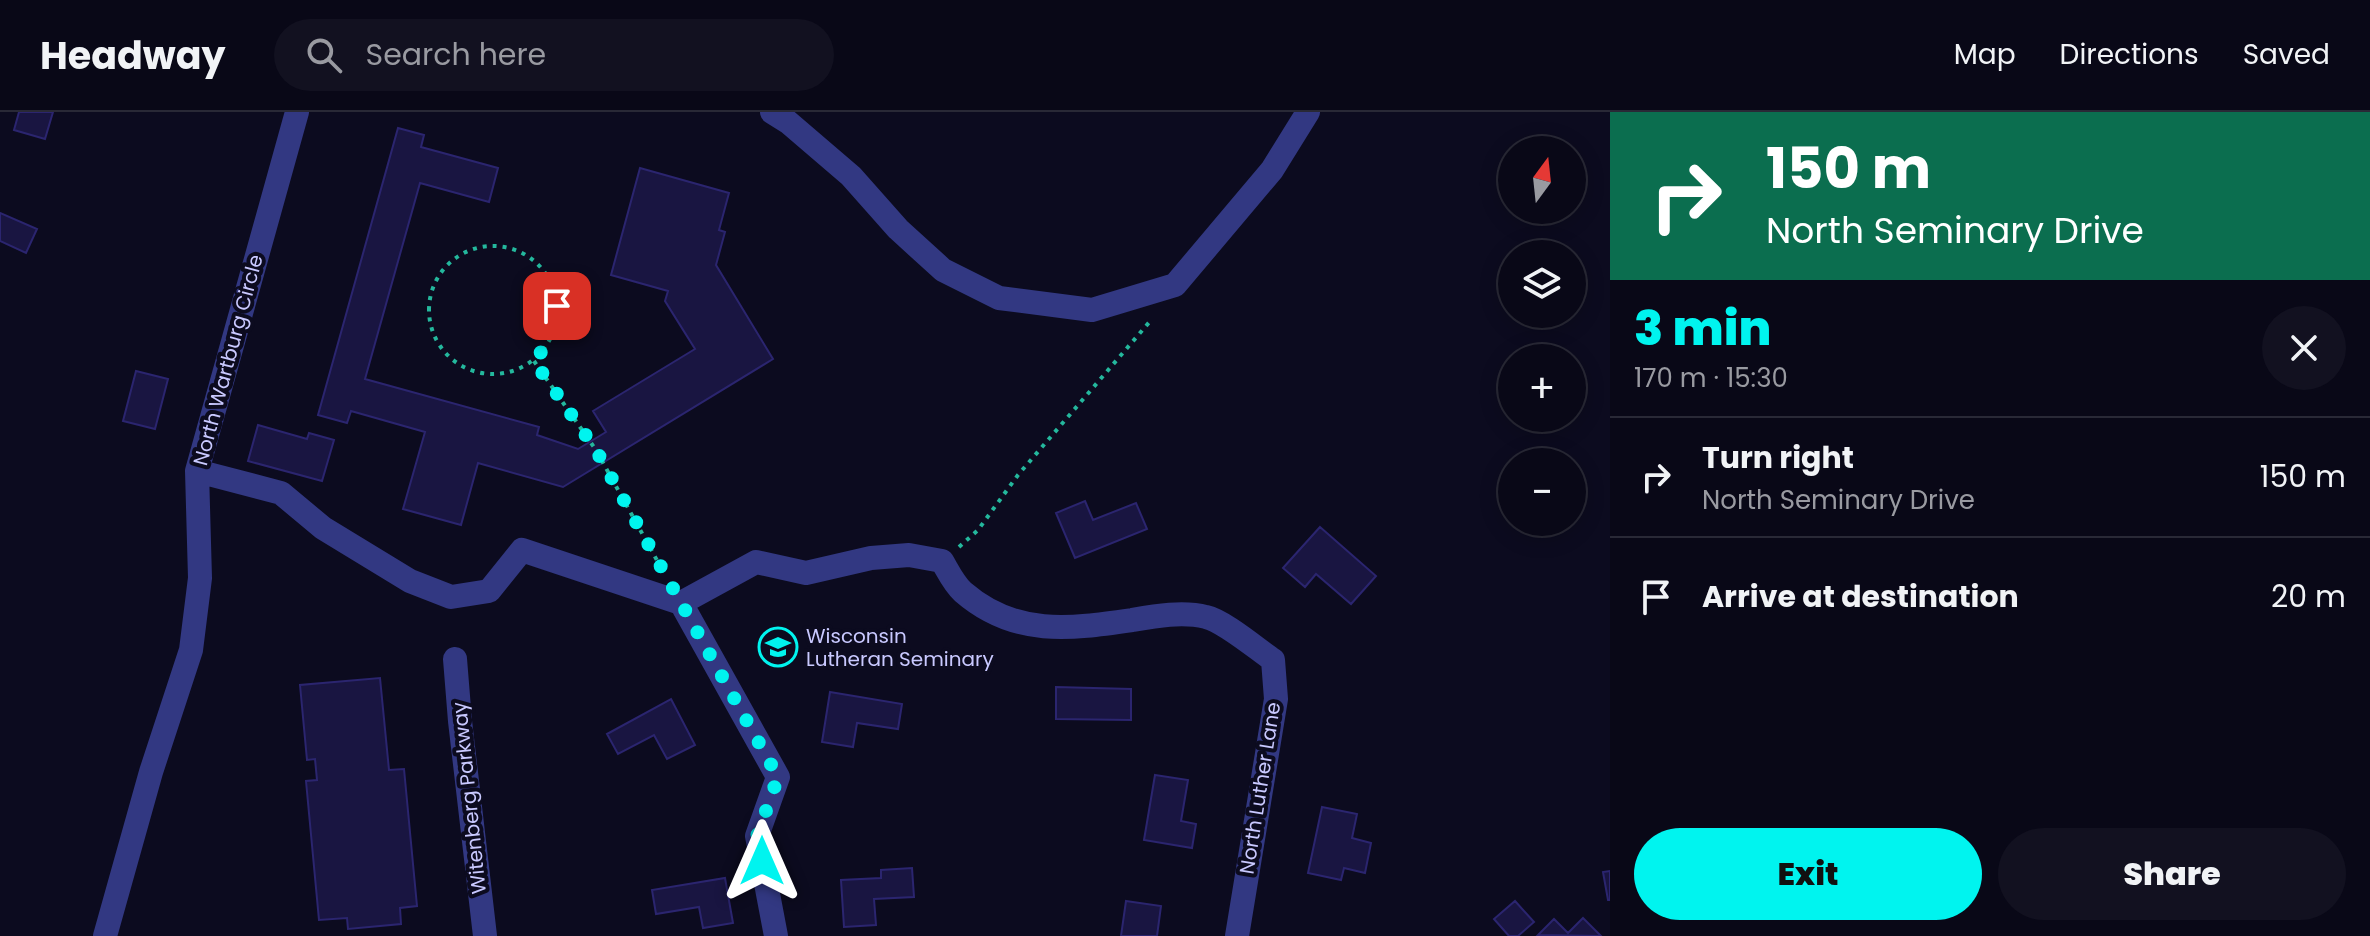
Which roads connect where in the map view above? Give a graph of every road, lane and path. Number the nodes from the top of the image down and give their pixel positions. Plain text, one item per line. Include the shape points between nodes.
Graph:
1 (297, 112) edge
2 (772, 112) edge
3 (1308, 112) edge
4 (1175, 285) junction
5 (534, 361) junction
6 (197, 471) junction
7 (942, 561) junction
8 (681, 603) junction
9 (455, 659) dead end
10 (105, 936) edge
11 (485, 936) edge
12 (776, 936) edge
13 (1237, 936) edge

1 - 6 street, North Wartburg Circle
2 - 4 street via 851,176 943,270 999,298 1092,310
3 - 4 street via 1272,170
4 - 7 path via 978,530
5 - 5 path via 556,326 553,286 542,269 527,255 488,246 449,263 429,301 438,344 471,371 493,375
5 - 8 path via 596,450
6 - 8 street via 281,493 336,536 410,581 451,597 489,591 522,550
6 - 10 street, North Wartburg Circle via 200,578 191,650
7 - 8 street via 909,555 871,558 806,573 756,562
7 - 13 street, North Luther Lane via 961,590 1024,626 1069,627 1163,615 1207,617 1273,660 1276,699
8 - 12 street via 778,777 757,836
9 - 11 street, Witenberg Parkway

